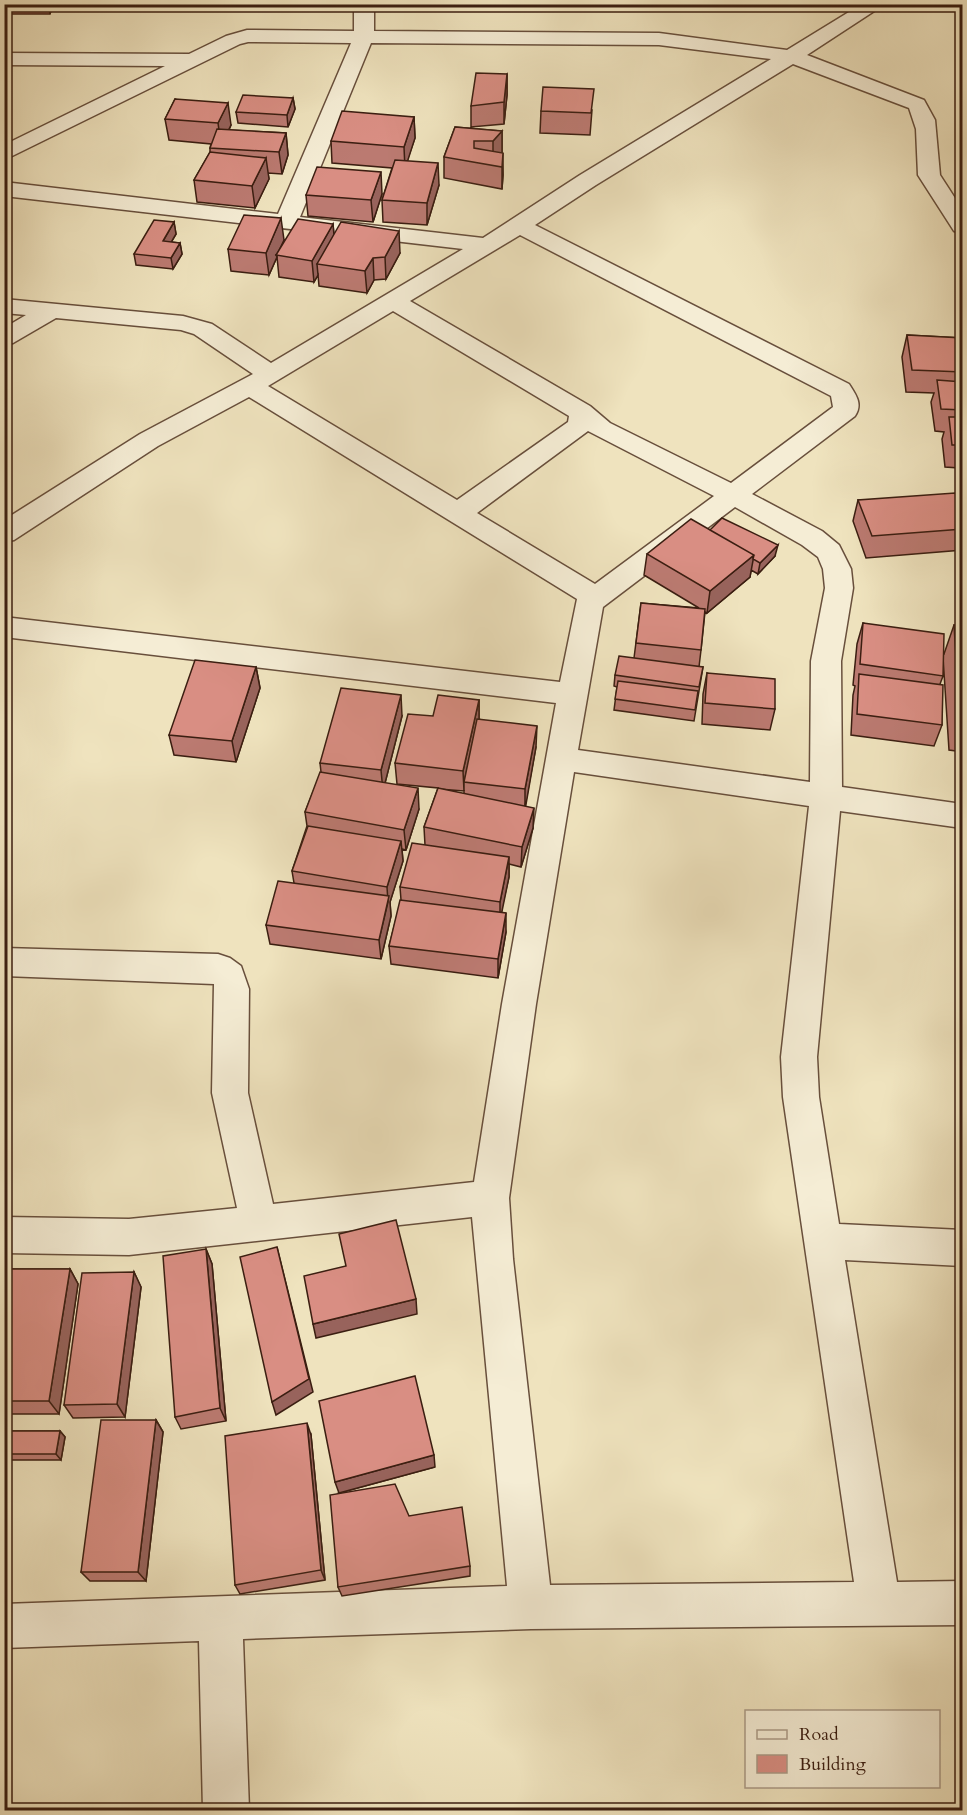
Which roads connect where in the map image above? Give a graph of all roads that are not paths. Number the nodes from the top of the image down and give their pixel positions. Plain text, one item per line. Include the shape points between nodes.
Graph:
1 (364, 4) edge
2 (876, 4) edge
3 (364, 36) junction
4 (791, 56) junction
5 (4, 59) edge
6 (194, 60) junction
7 (4, 154) edge
8 (4, 189) edge
9 (286, 222) junction
10 (519, 226) junction
11 (963, 226) edge
12 (486, 245) junction
13 (393, 301) junction
14 (4, 306) edge
15 (49, 312) junction
16 (4, 338) edge
17 (260, 380) junction
18 (580, 412) junction
19 (734, 495) junction
20 (458, 513) junction
21 (4, 532) edge
22 (595, 597) junction
23 (4, 627) edge
24 (572, 694) junction
25 (562, 759) junction
26 (826, 797) junction
27 (963, 816) edge
28 (4, 962) edge
29 (490, 1198) junction
30 (259, 1224) junction
31 (4, 1235) edge
32 (823, 1242) junction
33 (963, 1248) edge
34 (963, 1603) edge
35 (879, 1604) junction
36 (531, 1607) junction
37 (220, 1618) junction
38 (4, 1626) edge
39 (226, 1810) edge

1 - 3 street
2 - 4 street
3 - 4 street via 645,38
3 - 6 street via 247,36
3 - 9 street
4 - 10 street
4 - 11 street via 917,104 926,122 928,175
5 - 6 street
6 - 7 street
8 - 9 street
9 - 12 street
10 - 12 street
10 - 19 street via 840,390 846,399 846,410
12 - 13 street
13 - 17 street
13 - 18 street
14 - 15 street
15 - 16 street
15 - 17 street via 183,323 203,329
17 - 20 street
17 - 21 street via 149,440
18 - 19 street via 601,429
18 - 20 street via 582,420 578,427
19 - 22 street
19 - 26 street via 812,538 829,552 837,569 839,588 826,670
20 - 22 street
22 - 24 street via 590,602
23 - 24 street
24 - 25 street
25 - 26 street
25 - 29 street
26 - 27 street
26 - 32 street via 799,1057 801,1098
28 - 30 street via 218,968 229,976 230,1093
29 - 30 street
29 - 36 street
30 - 31 street via 129,1237
32 - 33 street
32 - 35 street
34 - 35 street
35 - 36 street
36 - 37 street
37 - 38 street
37 - 39 street

